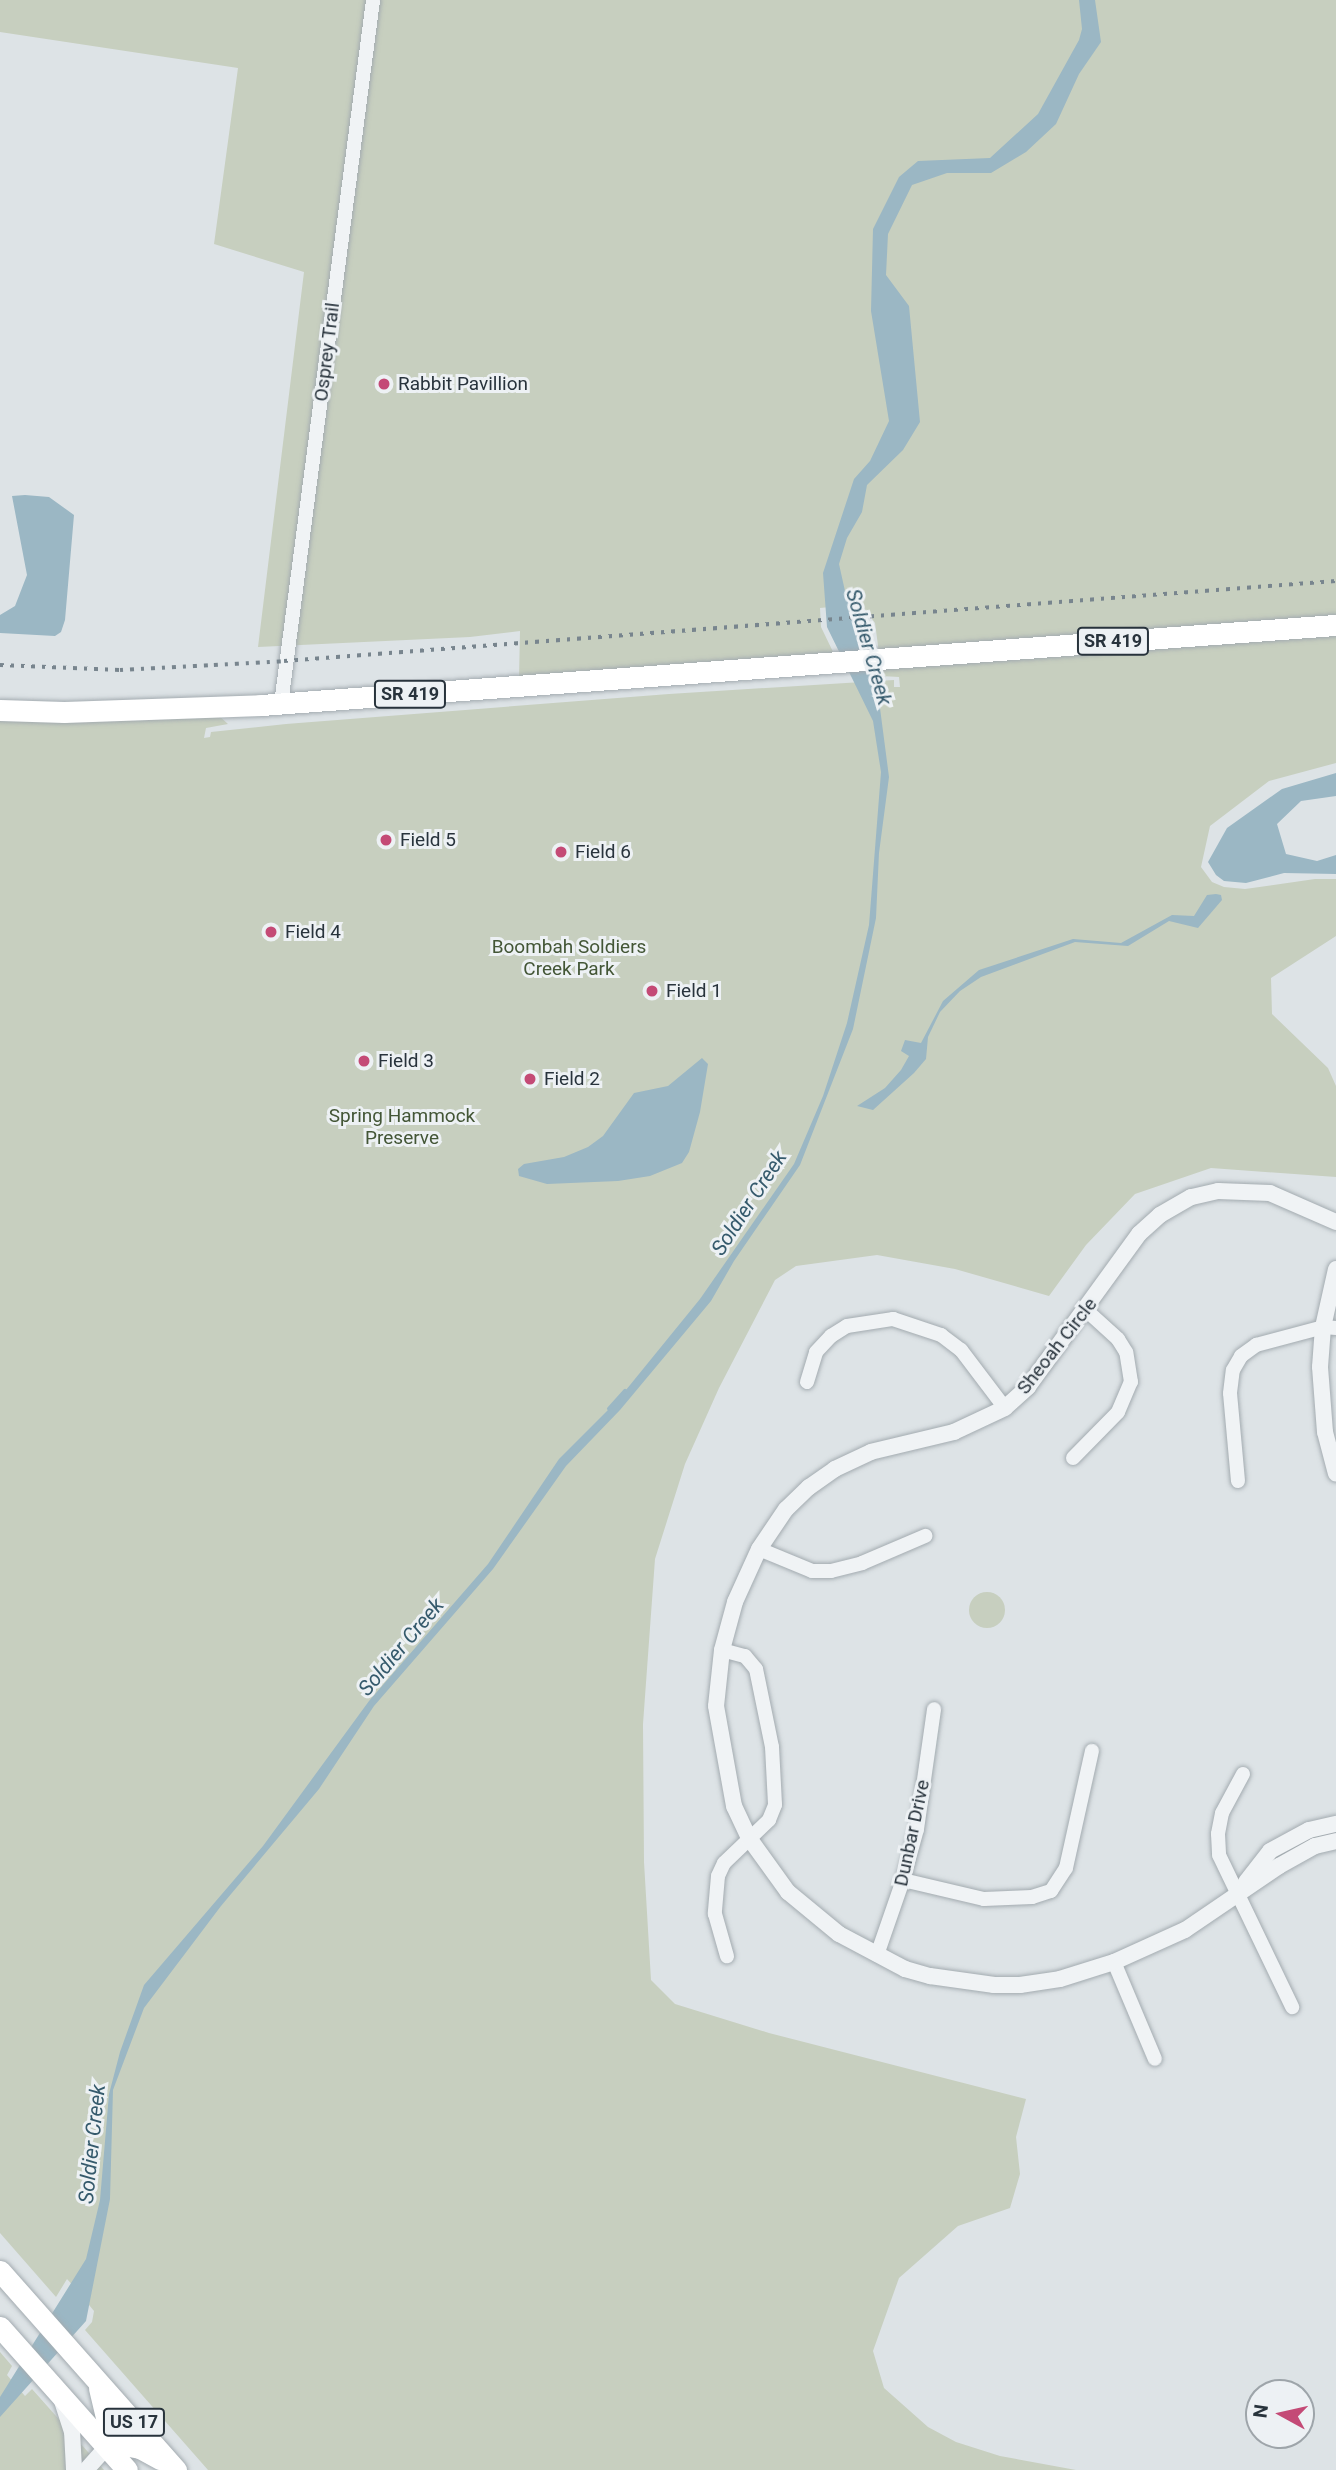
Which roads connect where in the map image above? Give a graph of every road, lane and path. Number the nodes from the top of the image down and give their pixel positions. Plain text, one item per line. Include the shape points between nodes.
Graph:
1 (373, 0) edge
2 (1336, 625) edge
3 (281, 704) junction
4 (0, 710) edge
5 (1336, 1222) edge
6 (1336, 1269) edge
7 (1086, 1310) junction
8 (1329, 1328) edge
9 (807, 1382) dead end
10 (1005, 1408) junction
11 (1073, 1458) dead end
12 (1336, 1474) edge
13 (1238, 1481) dead end
14 (925, 1536) dead end
15 (760, 1549) junction
16 (722, 1650) junction
17 (934, 1709) dead end
18 (1092, 1751) dead end
19 (1243, 1774) dead end
20 (1336, 1824) edge
21 (749, 1838) junction
22 (1336, 1841) edge
23 (903, 1880) junction
24 (1236, 1895) junction
25 (877, 1955) junction
26 (727, 1956) dead end
27 (1115, 1962) junction
28 (1292, 2007) dead end
29 (1155, 2059) dead end
30 (4, 2276) edge
31 (0, 2327) edge
32 (96, 2379) junction
33 (54, 2388) junction
34 (107, 2447) junction
35 (174, 2467) edge
36 (74, 2470) edge
37 (86, 2470) edge
38 (127, 2470) edge

1 - 3 street, Osprey Trail
2 - 3 main road, SR 419
3 - 4 main road, SR 419 via 122,711
5 - 7 street, Sheoah Circle via 1270,1193 1218,1191 1191,1197 1139,1234
6 - 8 street
7 - 10 street, Sheoah Circle via 1028,1387
7 - 11 street via 1118,1339 1126,1352 1131,1382 1118,1412
8 - 12 street via 1321,1398
8 - 13 street via 1256,1345 1241,1356 1233,1370 1230,1393
9 - 10 street via 816,1352 831,1336 847,1326 893,1319 941,1335 961,1350
10 - 15 street, Sheoah Circle via 954,1432 871,1452 835,1469 786,1509
14 - 15 street via 831,1571 792,1565
15 - 16 street, Sheoah Circle via 735,1602
16 - 21 street, Sheoah Circle via 716,1706 727,1779
16 - 21 street via 745,1656 756,1669 772,1747 773,1813
17 - 23 street, Dunbar Drive via 917,1829
18 - 23 street via 1066,1868 1051,1891 1032,1897 984,1899
19 - 24 street via 1222,1813 1218,1834 1219,1855
20 - 24 street, Sheoah Circle via 1310,1830 1270,1851
21 - 25 street, Sheoah Circle via 788,1892 813,1915
21 - 26 street via 724,1863 718,1876 715,1914
22 - 24 street, Sheoah Circle via 1315,1846
23 - 25 street, Dunbar Drive
24 - 27 street, Sheoah Circle via 1185,1930
24 - 28 street
25 - 27 street, Sheoah Circle via 930,1976 994,1985 1060,1979
27 - 29 street
30 - 32 main road, US 17
31 - 33 main road, US 17
32 - 34 main road via 106,2410
32 - 35 main road, US 17
33 - 34 main road, US 17
33 - 36 street via 72,2431
34 - 35 main road via 139,2448
34 - 37 street
34 - 38 main road, US 17

